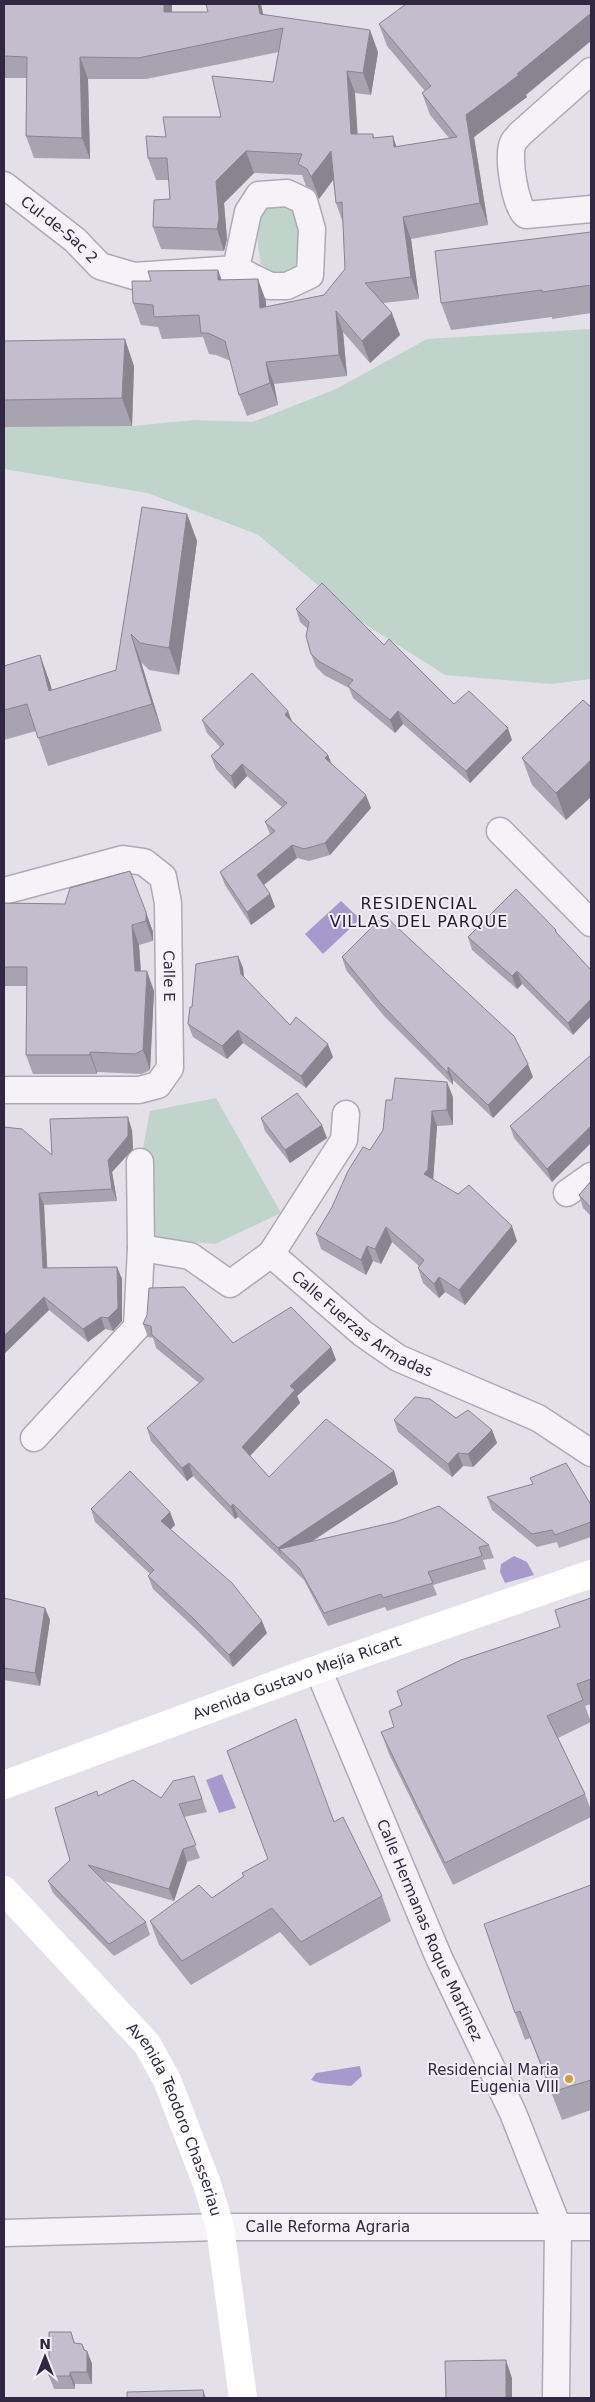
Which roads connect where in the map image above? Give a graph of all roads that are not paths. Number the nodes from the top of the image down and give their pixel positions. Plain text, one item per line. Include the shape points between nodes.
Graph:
1 (591, 71) edge
2 (4, 185) edge
3 (591, 209) edge
4 (236, 269) dead end
5 (500, 831) dead end
6 (4, 891) edge
7 (591, 923) edge
8 (4, 1090) edge
9 (346, 1114) dead end
10 (140, 1162) dead end
11 (591, 1176) edge
12 (567, 1193) dead end
13 (142, 1248) junction
14 (270, 1254) junction
15 (34, 1438) dead end
16 (591, 1453) edge
17 (591, 1574) edge
18 (318, 1668) junction
19 (4, 1785) edge
20 (4, 1890) edge
21 (558, 2226) junction
22 (220, 2227) junction
23 (591, 2227) edge
24 (4, 2233) edge
25 (242, 2398) edge
26 (556, 2398) edge

1 - 3 street via 520,134 512,144 511,157 521,212 526,216
2 - 4 street, Cul-de-Sac 2 via 75,240 100,266 134,276
5 - 7 street
6 - 8 street, Calle E via 123,859 144,862 163,877 168,903 170,1068 158,1085 139,1090
9 - 14 street via 344,1140
10 - 13 street
11 - 12 street
13 - 14 street via 190,1256 230,1284
13 - 15 street via 137,1327
14 - 16 street, Calle Fuerzas Armadas via 362,1333 398,1358 538,1418
17 - 18 street, Avenida Gustavo Mejía Ricart
18 - 19 street, Avenida Gustavo Mejía Ricart
18 - 21 street, Calle Hermanas Roque Martinez via 439,1958 513,2113
20 - 22 street, Avenida Teodoro Chasseriau via 147,2044 167,2080 183,2120 208,2184
21 - 22 street, Calle Reforma Agraria
21 - 23 street, Calle Reforma Agraria
21 - 26 street, Calle Hermanas Roque Martinez
22 - 24 street, Calle Reforma Agraria
22 - 25 street, Avenida Teodoro Chasseriau

